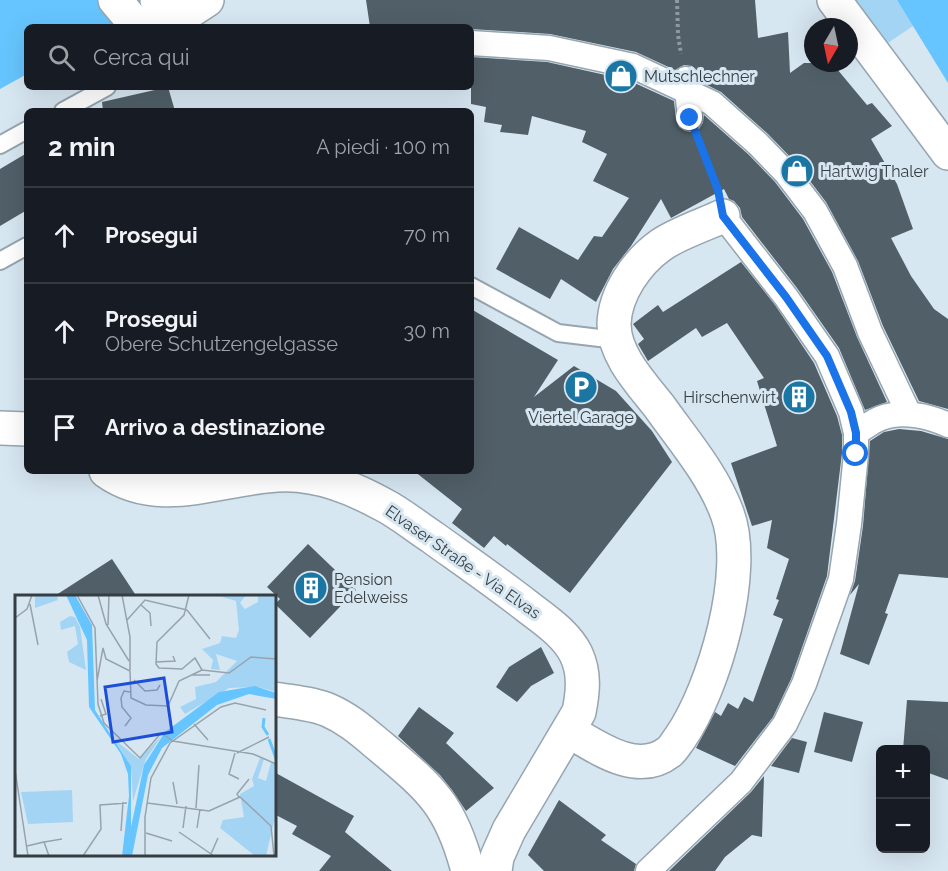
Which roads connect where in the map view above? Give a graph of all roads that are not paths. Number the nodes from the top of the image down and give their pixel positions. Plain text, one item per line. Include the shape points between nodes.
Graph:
1 (207, 0) edge
2 (834, 0) edge
3 (168, 19) edge
4 (474, 43) edge
5 (686, 82) junction
6 (102, 90) edge
7 (68, 108) edge
8 (690, 118) road end
9 (24, 132) edge
10 (0, 145) edge
11 (948, 153) edge
12 (723, 216) joint
13 (24, 248) edge
14 (0, 261) edge
15 (474, 288) edge
16 (616, 340) junction
17 (909, 414) junction
18 (948, 425) edge
19 (0, 428) edge
20 (24, 429) edge
21 (856, 433) junction
22 (110, 474) edge
23 (276, 699) edge
24 (569, 731) junction
25 (468, 871) edge
26 (495, 871) edge
27 (648, 871) edge

1 - 3 street
2 - 11 street
4 - 5 street via 549,48 633,66 661,79
5 - 8 street
5 - 17 street via 758,144 815,211 845,266 870,332
6 - 7 lane
9 - 10 lane
12 - 16 street via 662,244 640,264 618,305
12 - 21 street via 827,356
13 - 14 lane
15 - 16 lane via 558,333
16 - 24 street via 630,368 707,472 728,514 735,555 733,592 713,669 685,730 670,752 654,760 635,761 613,756
17 - 18 street
17 - 21 street via 882,418
19 - 20 street
21 - 27 street via 841,579 804,684 785,724 741,782
22 - 24 street, Elvaser Straße - Via Elvas via 146,489 181,490 273,475 309,477 346,487 384,505 487,575 558,630 576,653 582,672 579,712
23 - 25 street via 327,710 350,722 422,781 458,833
24 - 26 street, Elvaser Straße - Via Elvas via 509,830

